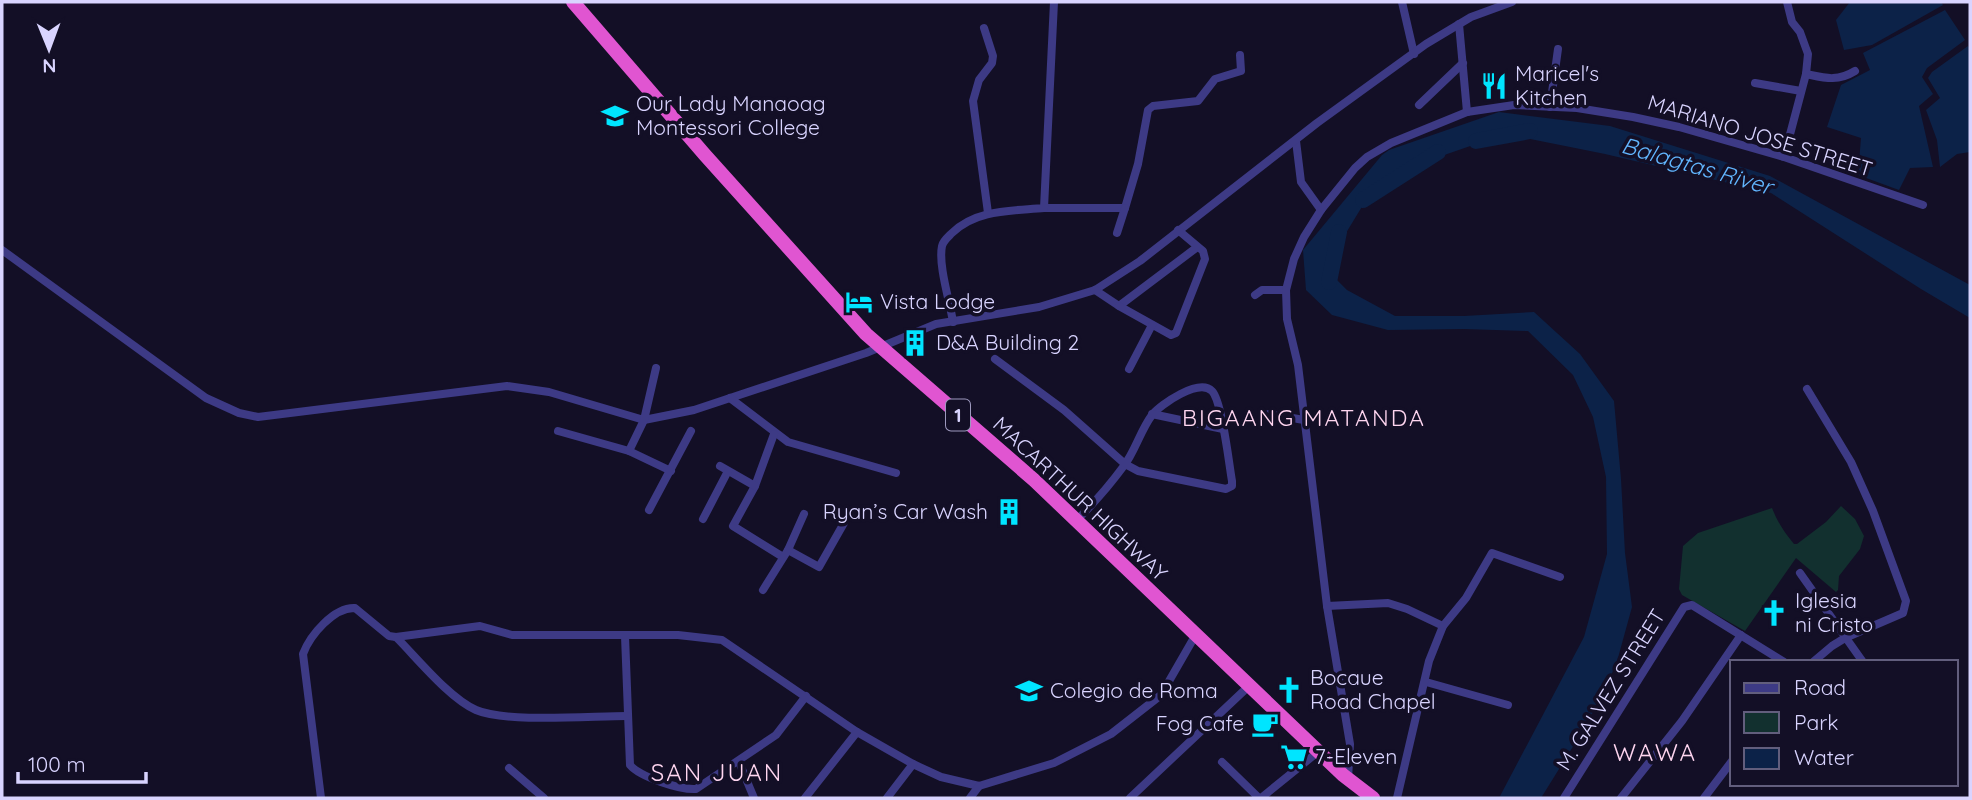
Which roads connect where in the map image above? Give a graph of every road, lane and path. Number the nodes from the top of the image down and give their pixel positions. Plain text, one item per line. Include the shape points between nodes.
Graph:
1 (573, 2) edge
2 (1054, 2) edge
3 (1402, 2) edge
4 (1512, 2) edge
5 (1787, 2) edge
6 (1459, 24) junction
7 (984, 28) dead end
8 (1558, 49) dead end
9 (1414, 54) junction
10 (1240, 55) dead end
11 (1463, 63) junction
12 (1855, 71) dead end
13 (1806, 74) junction
14 (1755, 83) dead end
15 (1801, 91) junction
16 (1419, 105) dead end
17 (1549, 107) junction
18 (1466, 112) junction
19 (1296, 141) junction
20 (1784, 157) junction
21 (1923, 205) dead end
22 (1044, 208) junction
23 (1125, 208) junction
24 (1321, 210) junction
25 (988, 214) junction
26 (1178, 230) junction
27 (1116, 233) dead end
28 (1196, 248) junction
29 (2, 250) edge
30 (1095, 290) junction
31 (1286, 290) junction
32 (1255, 295) dead end
33 (1119, 306) junction
34 (953, 322) junction
35 (1152, 325) junction
36 (881, 348) junction
37 (995, 359) dead end
38 (656, 368) dead end
39 (1129, 369) dead end
40 (1807, 389) dead end
41 (730, 398) junction
42 (1152, 414) junction
43 (1269, 414) dead end
44 (643, 420) junction
45 (1304, 420) junction
46 (1223, 429) junction
47 (558, 431) dead end
48 (691, 432) dead end
49 (774, 434) junction
50 (629, 451) junction
51 (1125, 464) junction
52 (671, 471) junction
53 (896, 473) dead end
54 (755, 486) junction
55 (649, 510) dead end
56 (804, 514) dead end
57 (703, 519) dead end
58 (1077, 520) junction
59 (844, 523) dead end
60 (786, 553) junction
61 (1800, 573) dead end
62 (1560, 577) dead end
63 (762, 590) dead end
64 (1326, 606) junction
65 (1443, 626) junction
66 (1741, 635) junction
67 (625, 636) junction
68 (1195, 636) junction
69 (396, 637) junction
70 (1846, 638) junction
71 (1781, 660) edge
72 (1815, 660) edge
73 (1862, 660) edge
74 (1426, 682) junction
75 (1250, 685) junction
76 (806, 696) junction
77 (1508, 705) dead end
78 (626, 716) junction
79 (858, 732) junction
80 (1318, 751) junction
81 (739, 761) junction
82 (1222, 762) dead end
83 (913, 764) junction
84 (1730, 764) edge
85 (509, 768) dead end
86 (1348, 779) junction
87 (979, 786) junction
88 (321, 798) edge
89 (544, 798) edge
90 (754, 798) edge
91 (805, 798) edge
92 (887, 798) edge
93 (970, 798) edge
94 (1130, 798) edge
95 (1260, 798) edge
96 (1373, 798) edge
97 (1397, 798) edge
98 (1564, 798) edge
99 (1621, 798) edge
100 (1704, 798) edge

1 - 36 highway, MACARTHUR HIGHWAY / 1 via 802,266
2 - 22 street
3 - 9 street
4 - 6 street
5 - 13 street via 1792,22 1806,43
6 - 9 street
6 - 11 street
7 - 25 street via 993,57 973,101
8 - 17 street
9 - 19 street
10 - 23 street via 1241,71 1215,79 1198,101 1147,110
11 - 16 street
11 - 18 street
12 - 13 street via 1832,79
13 - 15 street
14 - 15 street
15 - 20 street
17 - 18 street, MARIANO JOSE STREET via 1498,106
17 - 20 street, MARIANO JOSE STREET via 1661,122
18 - 24 street, MARIANO JOSE STREET via 1379,149 1355,168
19 - 24 street via 1301,182
19 - 26 street
20 - 21 street, MARIANO JOSE STREET
22 - 23 street
22 - 25 street
23 - 27 street
24 - 31 street, MARIANO JOSE STREET via 1300,244
25 - 34 street via 962,223 942,247
26 - 28 street
26 - 30 street
28 - 33 street
28 - 35 street via 1205,258 1176,333
29 - 44 street via 206,398 239,414 258,417 507,386 549,392
30 - 33 street
30 - 34 street via 1039,307
31 - 32 street via 1262,290
31 - 45 street, MARIANO JOSE STREET
33 - 35 street
34 - 36 street via 923,329
35 - 39 street
36 - 41 street
36 - 58 highway, MACARTHUR HIGHWAY / 1
37 - 51 street via 1073,417
38 - 44 street
40 - 70 street via 1851,461 1906,601 1903,613 1895,618
41 - 44 street
41 - 49 street
42 - 46 street
42 - 46 street via 1185,392 1204,386 1213,392
42 - 51 street
43 - 45 street
44 - 50 street
45 - 64 street, MARIANO JOSE STREET
46 - 51 street via 1230,488 1138,471
47 - 50 street
48 - 52 street
49 - 53 street via 802,447
49 - 54 street
50 - 52 street
51 - 58 street
52 - 55 street
54 - 57 street via 724,468
54 - 60 street via 733,526
56 - 60 street
58 - 68 highway, MACARTHUR HIGHWAY / 1
59 - 60 street via 819,568
60 - 63 street
61 - 70 street
62 - 65 street via 1492,553
64 - 65 street via 1388,603
64 - 86 street, MARIANO JOSE STREET via 1350,744
65 - 74 street
66 - 71 street
66 - 98 street, M. GALVEZ STREET via 1692,605 1684,607
66 - 99 street
67 - 69 street via 512,635 481,626
67 - 76 street via 722,640
67 - 78 street
68 - 75 highway, MACARTHUR HIGHWAY / 1
68 - 87 street via 1161,695 1111,734 1054,763
69 - 78 street via 439,681 476,710 503,717
69 - 88 street via 349,608 325,623 307,643 302,662
70 - 72 street
70 - 73 street
74 - 77 street
74 - 97 street
75 - 80 highway, MACARTHUR HIGHWAY / 1
75 - 94 street
76 - 79 street
76 - 81 street via 776,735
78 - 81 street via 628,757 640,773 696,789
79 - 83 street
79 - 91 street
80 - 86 highway, MACARTHUR HIGHWAY / 1
80 - 95 street
81 - 90 street
82 - 95 street
83 - 87 street
83 - 92 street
84 - 100 street
85 - 89 street
86 - 96 highway, MACARTHUR HIGHWAY / 1
87 - 93 street

